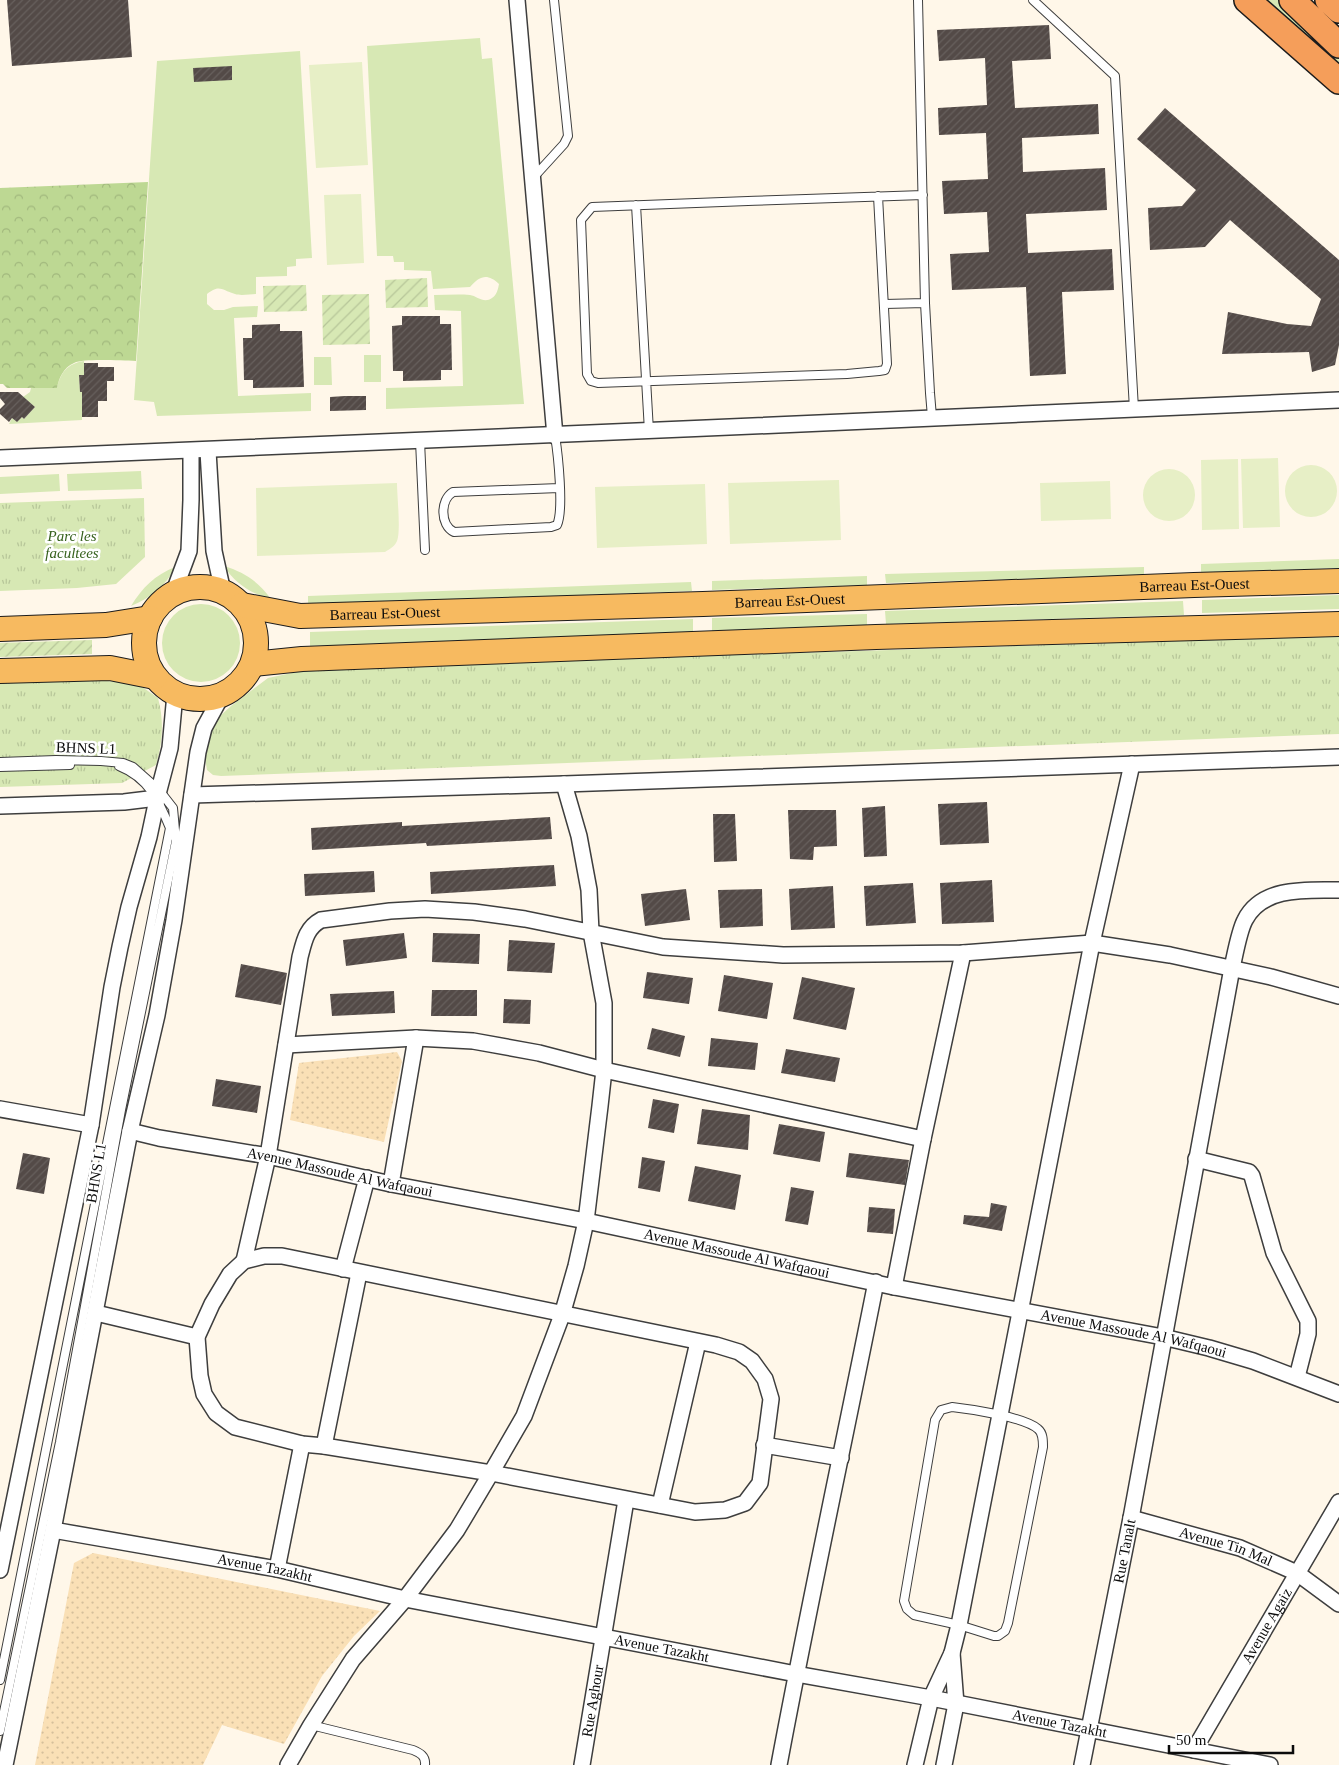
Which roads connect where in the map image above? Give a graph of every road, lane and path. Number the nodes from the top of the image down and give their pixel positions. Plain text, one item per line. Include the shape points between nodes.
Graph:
1 (517, 0) edge
2 (554, 0) edge
3 (918, 0) edge
4 (1033, 0) edge
5 (1247, 0) edge
6 (1292, 0) edge
7 (1328, 0) edge
8 (1339, 10) edge
9 (1339, 44) edge
10 (1339, 82) edge
11 (533, 178) junction
12 (923, 195) junction
13 (878, 196) junction
14 (636, 205) junction
15 (925, 303) junction
16 (885, 304) junction
17 (646, 380) junction
18 (1339, 400) edge
19 (1134, 409) junction
20 (932, 418) junction
21 (648, 431) junction
22 (555, 436) junction
23 (420, 441) junction
24 (208, 450) junction
25 (191, 451) junction
26 (0, 458) edge
27 (559, 488) junction
28 (426, 550) dead end
29 (1339, 581) edge
30 (173, 594) junction
31 (233, 599) junction
32 (150, 618) junction
33 (1339, 624) edge
34 (0, 629) edge
35 (253, 664) junction
36 (0, 671) edge
37 (155, 677) junction
38 (175, 694) junction
39 (222, 695) junction
40 (1339, 757) edge
41 (0, 762) edge
42 (1132, 764) junction
43 (0, 767) edge
44 (564, 784) junction
45 (158, 794) junction
46 (192, 795) junction
47 (0, 806) edge
48 (1339, 890) edge
49 (591, 932) junction
50 (1092, 944) junction
51 (963, 952) junction
52 (1232, 968) junction
53 (1339, 996) edge
54 (416, 1038) junction
55 (286, 1045) junction
56 (604, 1070) junction
57 (0, 1109) edge
58 (91, 1125) junction
59 (130, 1131) junction
60 (923, 1139) junction
61 (268, 1156) junction
62 (1196, 1159) junction
63 (367, 1178) junction
64 (391, 1184) junction
65 (586, 1221) junction
66 (244, 1261) junction
67 (343, 1269) junction
68 (359, 1273) junction
69 (876, 1282) junction
70 (894, 1287) junction
71 (1020, 1309) junction
72 (96, 1313) junction
73 (562, 1315) junction
74 (197, 1337) junction
75 (1163, 1337) junction
76 (698, 1342) junction
77 (1297, 1376) junction
78 (1339, 1394) edge
79 (1001, 1415) junction
80 (302, 1444) junction
81 (324, 1446) junction
82 (764, 1446) junction
83 (841, 1458) junction
84 (491, 1473) junction
85 (626, 1500) junction
86 (1339, 1502) edge
87 (660, 1505) junction
88 (1131, 1518) junction
89 (5, 1523) edge
90 (53, 1530) junction
91 (277, 1569) junction
92 (0, 1570) edge
93 (1297, 1573) junction
94 (405, 1599) junction
95 (1339, 1604) edge
96 (959, 1625) junction
97 (604, 1638) junction
98 (952, 1653) junction
99 (796, 1674) junction
100 (0, 1680) edge
101 (930, 1698) junction
102 (956, 1704) junction
103 (311, 1725) junction
104 (1089, 1730) junction
105 (0, 1731) edge
106 (1194, 1750) junction
107 (5, 1765) edge
108 (288, 1765) edge
109 (425, 1765) edge
110 (582, 1765) edge
111 (779, 1765) edge
112 (915, 1765) edge
113 (944, 1765) edge
114 (1082, 1765) edge
115 (1270, 1765) edge

1 - 11 street
2 - 11 lane via 568,136
3 - 12 lane
4 - 19 lane via 1115,76
5 - 10 highway
6 - 9 highway
7 - 8 highway
11 - 22 street
12 - 13 lane
12 - 15 lane
13 - 14 lane
13 - 16 lane
14 - 17 lane
14 - 17 lane via 592,207 581,220 587,374 591,381 598,383
15 - 16 lane
15 - 20 lane
16 - 17 lane via 887,364 880,372
17 - 21 lane
18 - 19 street
19 - 20 street
20 - 21 street
21 - 22 street
22 - 23 street
22 - 27 lane
23 - 24 street
23 - 28 lane
24 - 25 street
24 - 31 street via 214,551
25 - 26 street
25 - 30 street via 188,551
27 - 27 lane via 453,492 444,502 444,522 454,532 551,527 559,520
29 - 31 main road, Barreau Est-Ouest via 300,616
30 - 31 main road via 185,589 211,588
30 - 32 main road
31 - 35 main road via 252,621 257,639
32 - 34 main road via 106,625
32 - 37 main road via 144,649
33 - 35 main road via 714,643 302,659
35 - 39 main road via 241,682
36 - 37 main road via 110,668
37 - 38 main road
38 - 39 main road via 198,699
38 - 45 street via 170,748
39 - 46 street via 204,728
40 - 42 street
41 - 45 lane, BHNS L1 via 123,763 133,767
42 - 44 street
42 - 50 street
43 - 45 lane, BHNS L1 via 116,765 125,768
44 - 46 street
44 - 49 street via 586,872
45 - 47 street via 124,802
45 - 58 street via 120,947
45 - 100 lane, BHNS L1 via 170,828
45 - 105 lane, BHNS L1 via 173,808 176,841 121,1110 60,1442
46 - 59 street via 158,1015
48 - 52 street, Rue Tanalt via 1297,890 1272,896 1255,906 1245,920
49 - 51 street via 663,947 746,954
49 - 55 street via 474,912 426,909 321,920 313,924 305,939
49 - 56 street via 604,1003
50 - 51 street
50 - 52 street
50 - 71 street
51 - 60 street
52 - 53 street
52 - 62 street, Rue Tanalt
54 - 55 street
54 - 56 street via 473,1041 539,1052
54 - 64 street
55 - 61 street
56 - 60 street
56 - 65 street
57 - 58 street
58 - 89 street
59 - 61 street, Avenue Massoude Al Wafqaoui
59 - 72 street
60 - 70 street
61 - 63 street, Avenue Massoude Al Wafqaoui
61 - 66 street
62 - 75 street, Rue Tanalt
62 - 77 street via 1249,1172 1252,1176 1274,1253 1308,1321 1308,1334
63 - 64 street, Avenue Massoude Al Wafqaoui
63 - 67 street
64 - 65 street, Avenue Massoude Al Wafqaoui
65 - 69 street, Avenue Massoude Al Wafqaoui
65 - 73 street
66 - 67 street via 282,1256
66 - 74 street via 222,1285
67 - 68 street
68 - 73 street
68 - 81 street
69 - 70 street, Avenue Massoude Al Wafqaoui
69 - 83 street
70 - 71 street, Avenue Massoude Al Wafqaoui
71 - 75 street, Avenue Massoude Al Wafqaoui
71 - 79 street
72 - 74 street
72 - 90 street
73 - 76 street
73 - 84 street via 524,1416
74 - 80 street via 204,1394 216,1414 235,1427
75 - 77 street, Avenue Massoude Al Wafqaoui via 1218,1350
75 - 88 street, Rue Tanalt
76 - 82 street via 738,1352 752,1361 765,1379 771,1399
76 - 87 street
77 - 78 street, Avenue Massoude Al Wafqaoui
79 - 96 street
79 - 96 lane via 1037,1428 1043,1441 1008,1623 1005,1631 994,1636
79 - 96 lane via 952,1407 937,1414 934,1425 904,1600 914,1616
80 - 81 street
80 - 91 street
81 - 84 street
82 - 83 street
82 - 87 street via 760,1484 745,1503 725,1510 695,1512
83 - 99 street
84 - 85 street
84 - 94 street via 457,1530
85 - 87 street
85 - 97 street, Rue Aghour
86 - 93 street, Avenue Agaiz
88 - 93 street, Avenue Tin Mal via 1240,1548
88 - 104 street, Rue Tanalt
89 - 92 street
90 - 91 street, Avenue Tazakht
90 - 107 street
91 - 94 street, Avenue Tazakht
93 - 95 street, Avenue Tin Mal
93 - 106 street, Avenue Agaiz
94 - 97 street, Avenue Tazakht
94 - 103 street via 353,1659
96 - 98 street
97 - 99 street, Avenue Tazakht
97 - 110 street, Rue Aghour
98 - 101 street
98 - 102 street
99 - 101 street, Avenue Tazakht
99 - 111 street
101 - 102 street, Avenue Tazakht
101 - 112 street
102 - 104 street, Avenue Tazakht
102 - 113 street
103 - 108 street
103 - 109 lane via 412,1750 423,1756
104 - 106 street, Avenue Tazakht
104 - 114 street, Rue Tanalt
106 - 115 street, Avenue Tazakht

